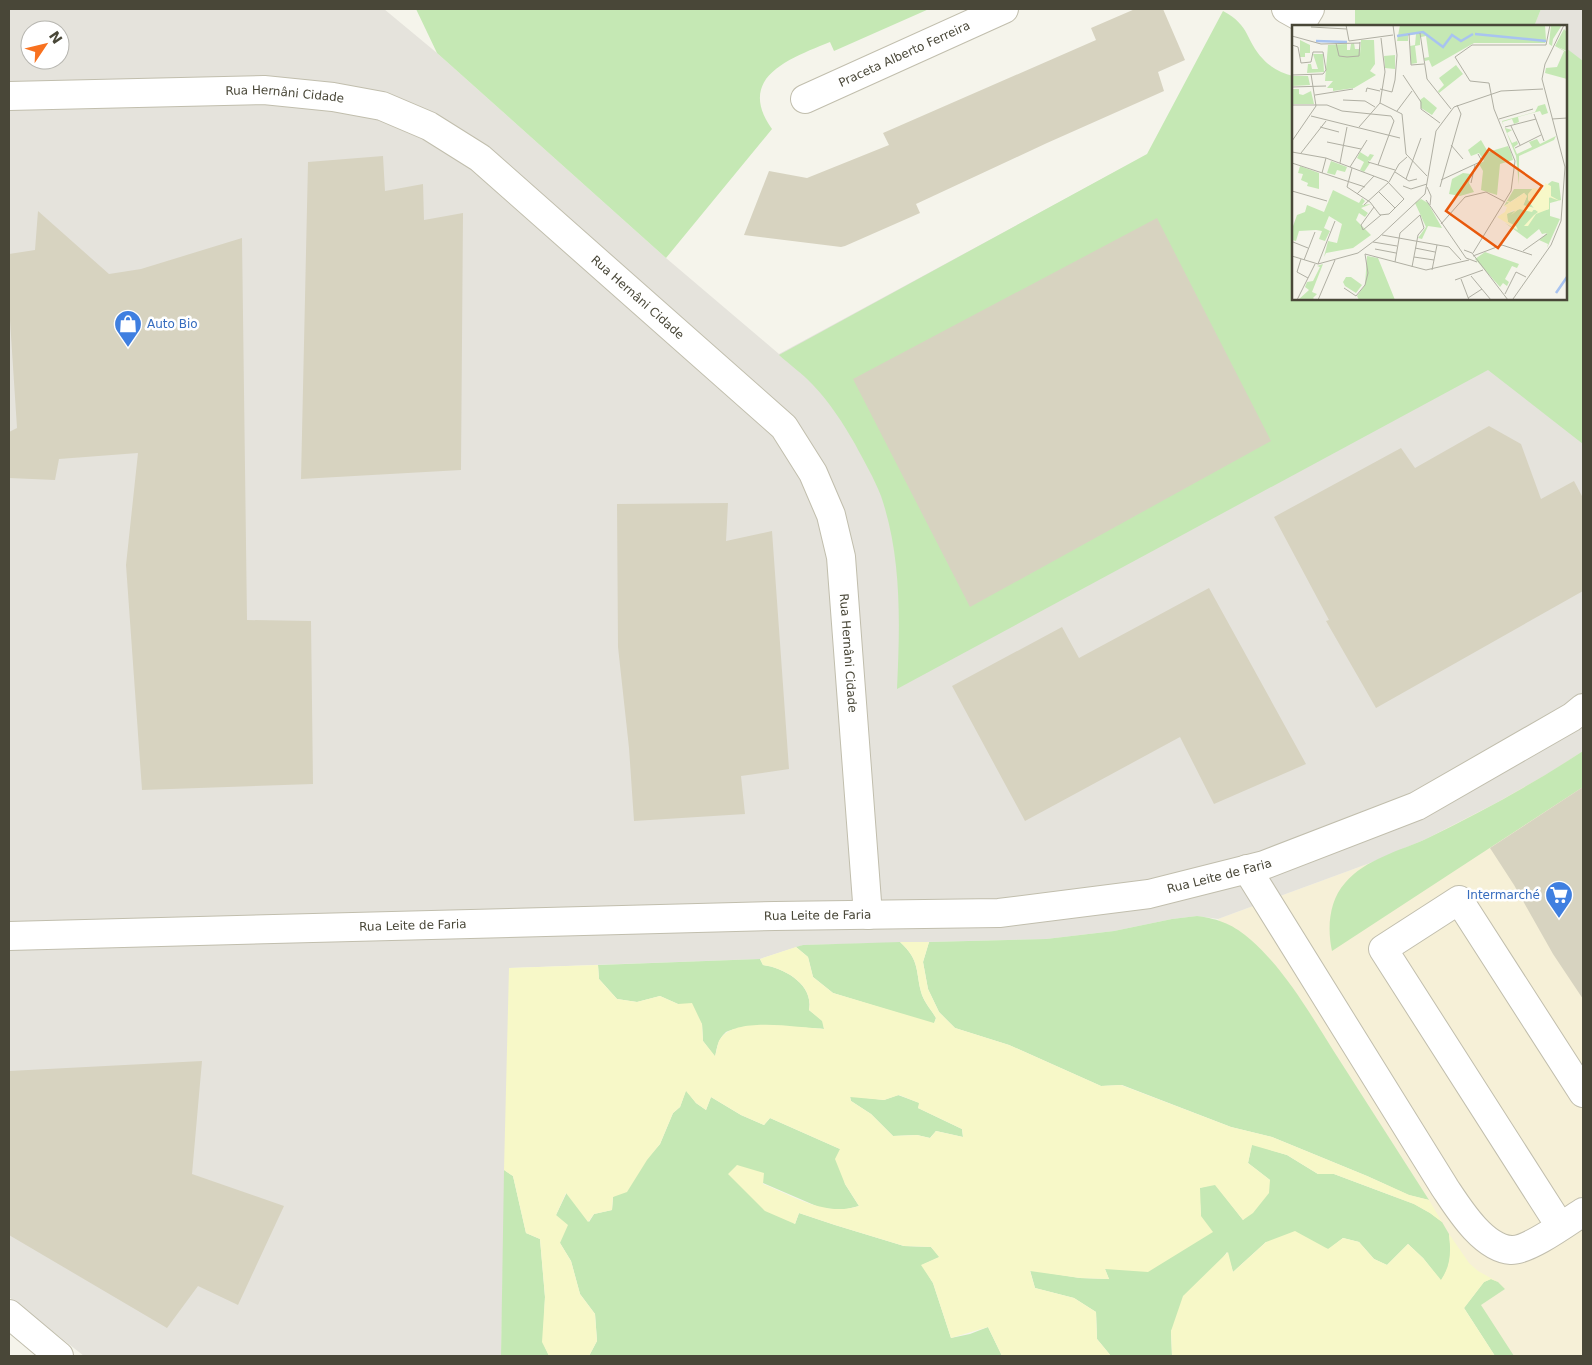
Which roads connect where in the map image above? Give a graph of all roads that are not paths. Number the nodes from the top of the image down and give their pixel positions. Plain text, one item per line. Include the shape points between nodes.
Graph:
1 (1004, 9) edge
2 (1286, 9) edge
3 (1310, 9) edge
4 (9, 96) edge
5 (805, 100) dead end
6 (1583, 708) edge
7 (1247, 869) junction
8 (868, 915) junction
9 (9, 936) edge
10 (1583, 1093) edge
11 (1583, 1212) edge
12 (1560, 1226) junction
13 (9, 1314) edge
14 (59, 1356) edge

1 - 5 street, Praceta Alberto Ferreira
2 - 3 street via 1304,19
4 - 8 street, Rua Hernâni Cidade via 264,90 341,98 382,106 406,116 429,126 480,158 784,427 813,473 831,515 841,557
6 - 7 street, Rua Leite de Faria via 1417,806
7 - 8 street, Rua Leite de Faria via 1149,894 1008,912
7 - 12 street via 1465,1218 1490,1243 1512,1250 1532,1244
8 - 9 street, Rua Leite de Faria
10 - 12 street via 1459,900 1383,950
11 - 12 street
13 - 14 street

